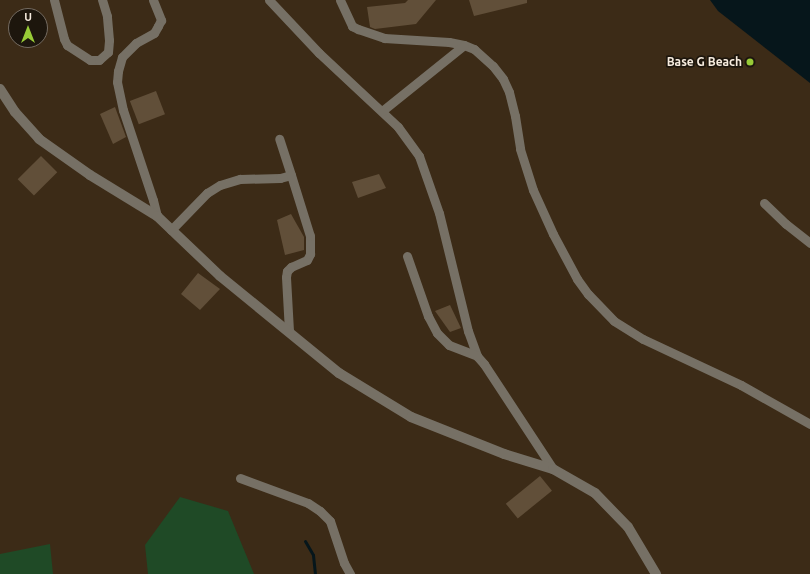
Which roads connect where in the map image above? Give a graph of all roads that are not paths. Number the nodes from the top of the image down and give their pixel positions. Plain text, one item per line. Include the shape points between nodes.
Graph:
1 (54, 0) edge
2 (102, 0) edge
3 (153, 0) edge
4 (269, 0) edge
5 (340, 0) edge
6 (464, 45) junction
7 (1, 92) edge
8 (382, 111) junction
9 (279, 139) dead end
10 (291, 175) junction
11 (764, 202) dead end
12 (157, 216) junction
13 (171, 230) junction
14 (810, 243) edge
15 (407, 256) dead end
16 (289, 331) junction
17 (477, 356) junction
18 (810, 424) edge
19 (553, 469) junction
20 (240, 478) dead end
21 (350, 574) edge
22 (656, 574) edge

1 - 2 street via 67,45 90,60 99,60 108,52 109,40 107,16
3 - 12 street via 161,20 154,33 136,43 122,57 117,82 123,110
4 - 8 street via 319,53
5 - 6 street via 352,26 370,34 400,40
6 - 8 street
6 - 18 street via 484,57 503,79 513,105 520,149 541,209 578,279 602,311 643,339 741,385
7 - 12 street via 39,139 90,175
8 - 17 street via 398,127 419,156 439,213 468,331
9 - 10 street
10 - 13 street via 280,178 240,179 220,185 207,193
10 - 16 street via 310,236 310,254 307,260 287,271
11 - 14 street
12 - 13 street
13 - 16 street via 220,276
15 - 17 street via 428,316 437,333 449,345
16 - 19 street via 338,373 411,417 504,454
17 - 19 street
19 - 22 street via 595,493 610,507 628,527
20 - 21 street via 308,503 320,511 330,520

